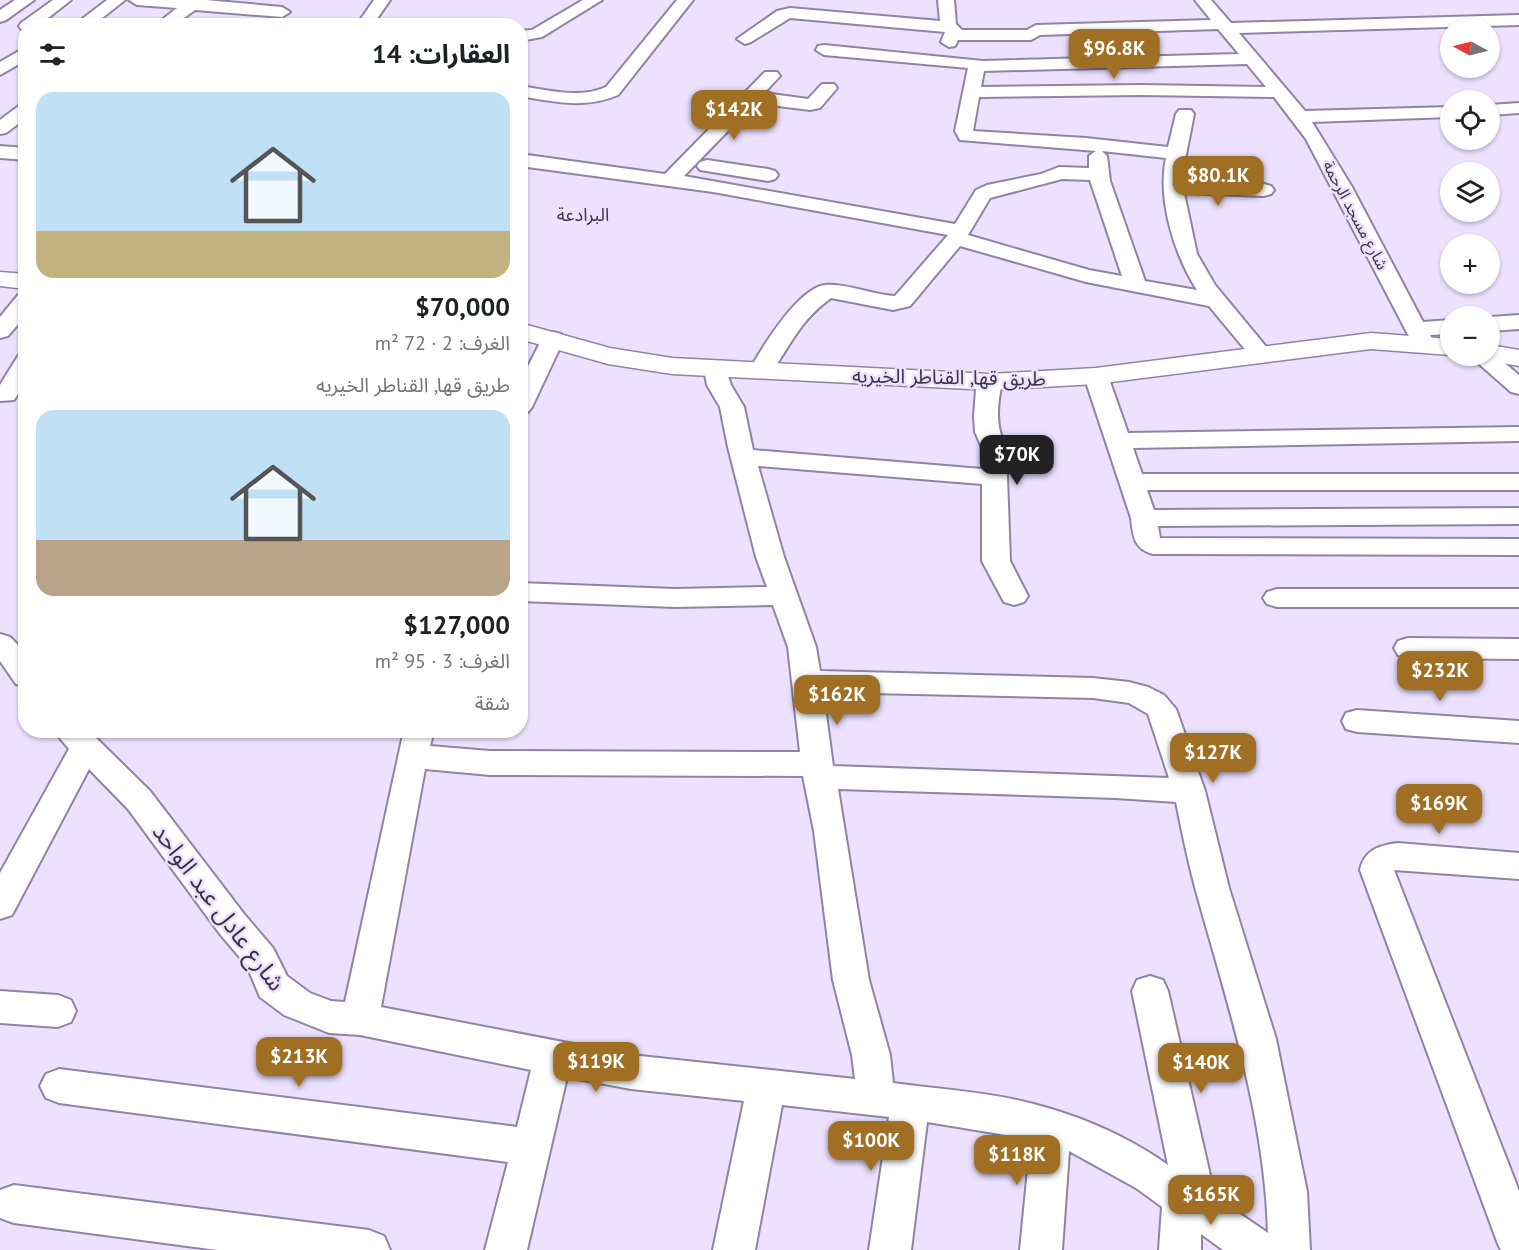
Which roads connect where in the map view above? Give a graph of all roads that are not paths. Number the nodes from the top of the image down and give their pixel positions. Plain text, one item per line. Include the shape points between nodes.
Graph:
1 (26, 0) edge
2 (63, 0) edge
3 (117, 0) edge
4 (136, 0) edge
5 (382, 0) edge
6 (560, 0) edge
7 (685, 0) edge
8 (946, 0) edge
9 (1203, 0) edge
10 (590, 2) edge
11 (191, 6) edge
12 (279, 15) edge
13 (0, 17) edge
14 (37, 18) edge
15 (92, 18) edge
16 (174, 18) edge
17 (370, 18) edge
18 (1519, 20) edge
19 (1224, 26) junction
20 (950, 31) junction
21 (528, 35) edge
22 (744, 39) dead end
23 (824, 50) dead end
24 (18, 58) edge
25 (1250, 59) junction
26 (940, 60) junction
27 (977, 66) junction
28 (0, 70) edge
29 (771, 76) dead end
30 (828, 88) dead end
31 (528, 92) edge
32 (972, 92) junction
33 (1279, 92) junction
34 (753, 97) junction
35 (1519, 108) edge
36 (1500, 109) edge
37 (1440, 112) edge
38 (1185, 114) dead end
39 (18, 115) edge
40 (1300, 117) junction
41 (2, 128) edge
42 (18, 128) edge
43 (1041, 142) junction
44 (1098, 146) junction
45 (0, 152) edge
46 (18, 153) edge
47 (1177, 154) junction
48 (528, 161) edge
49 (688, 162) junction
50 (0, 170) edge
51 (18, 171) edge
52 (1098, 174) junction
53 (768, 175) dead end
54 (1049, 178) junction
55 (670, 180) junction
56 (1174, 187) junction
57 (1264, 190) dead end
58 (959, 234) junction
59 (0, 279) edge
60 (18, 281) edge
61 (1136, 286) junction
62 (1218, 302) junction
63 (18, 310) edge
64 (1519, 322) edge
65 (1500, 323) edge
66 (1440, 330) edge
67 (0, 331) edge
68 (528, 333) edge
69 (1420, 336) junction
70 (553, 339) junction
71 (1440, 343) edge
72 (1261, 354) junction
73 (1500, 355) edge
74 (1519, 358) edge
75 (1493, 366) edge
76 (716, 369) junction
77 (761, 371) junction
78 (18, 375) edge
79 (1096, 376) junction
80 (990, 382) junction
81 (1519, 387) edge
82 (528, 391) edge
83 (6, 395) dead end
84 (1519, 434) edge
85 (1118, 441) junction
86 (743, 457) junction
87 (996, 478) junction
88 (1131, 482) junction
89 (1519, 482) edge
90 (1519, 516) edge
91 (1144, 518) junction
92 (1519, 547) edge
93 (528, 592) edge
94 (784, 596) junction
95 (1014, 596) dead end
96 (1277, 598) dead end
97 (1519, 598) edge
98 (0, 644) edge
99 (1408, 648) dead end
100 (1519, 650) edge
101 (18, 664) edge
102 (807, 681) junction
103 (1357, 721) dead end
104 (1519, 732) edge
105 (77, 738) edge
106 (416, 743) edge
107 (818, 770) junction
108 (1189, 791) junction
109 (1519, 866) edge
110 (0, 905) edge
111 (1150, 991) dead end
112 (0, 1007) edge
113 (58, 1011) dead end
114 (360, 1019) junction
115 (553, 1058) junction
116 (59, 1086) dead end
117 (766, 1087) junction
118 (893, 1100) junction
119 (1051, 1128) junction
120 (531, 1147) junction
121 (14, 1204) dead end
122 (1191, 1204) junction
123 (1519, 1244) edge
124 (369, 1250) edge
125 (506, 1250) edge
126 (734, 1250) edge
127 (890, 1250) edge
128 (1041, 1250) edge
129 (1180, 1250) edge
130 (1258, 1250) edge
131 (1289, 1250) edge

1 - 13 street
2 - 14 street
3 - 15 street
4 - 11 street
5 - 17 street
6 - 10 street
7 - 31 street via 604,96 570,98
8 - 20 street
9 - 19 street, شارع مسجد الرحمة
10 - 21 street
11 - 12 street
11 - 16 street
18 - 19 street
19 - 20 street via 1036,30 1031,35
19 - 25 street, شارع مسجد الرحمة
20 - 22 street via 790,13
20 - 26 street
23 - 26 street
24 - 28 street
25 - 27 street
25 - 33 street, شارع مسجد الرحمة
26 - 27 street via 973,62
27 - 32 street
29 - 34 street
30 - 34 street via 810,105
32 - 33 street
32 - 43 street via 964,135
33 - 40 street, شارع مسجد الرحمة
34 - 49 street
35 - 36 street
37 - 40 street
38 - 47 street
39 - 41 street
40 - 69 street, شارع مسجد الرحمة via 1342,187
41 - 42 street
43 - 44 street
43 - 54 street
44 - 47 street
44 - 52 street
45 - 46 street
47 - 56 street
48 - 55 street
49 - 53 street
49 - 55 street
50 - 51 street
52 - 54 street via 1063,172
52 - 61 street
54 - 58 street via 983,194
55 - 58 street
56 - 57 street
56 - 62 street via 1187,254 1198,277
58 - 61 street via 1071,273
58 - 77 street via 902,301 893,303 827,291 778,338
59 - 60 street
61 - 62 street
62 - 72 street
63 - 67 street
64 - 65 street
66 - 69 street
68 - 70 street, طريق قها, القناطر الخيريه
69 - 71 street, طريق قها, القناطر الخيريه
69 - 72 street, طريق قها, القناطر الخيريه
70 - 76 street, طريق قها, القناطر الخيريه via 629,360
70 - 82 street
72 - 79 street, طريق قها, القناطر الخيريه
73 - 74 street
75 - 81 street
76 - 77 street, طريق قها, القناطر الخيريه
76 - 86 street via 719,385 732,407
77 - 80 street, طريق قها, القناطر الخيريه
78 - 83 street
79 - 80 street, طريق قها, القناطر الخيريه
79 - 85 street
80 - 87 street via 984,406
84 - 85 street
85 - 88 street
86 - 87 street
86 - 94 street
87 - 95 street via 996,561
88 - 89 street
88 - 91 street
90 - 91 street
91 - 92 street via 1147,540 1158,547
93 - 94 street via 675,598
94 - 102 street via 802,647
96 - 97 street
98 - 101 street
99 - 100 street
102 - 107 street
102 - 108 street via 1093,688 1132,693 1161,709
103 - 104 street
105 - 110 street
105 - 114 street, شارع عادل عبد الواحد via 139,800 261,958 273,987 297,1004 329,1017
106 - 107 street via 490,763
106 - 114 street
107 - 108 street
107 - 118 street via 851,980 871,1055
108 - 131 street via 1212,888 1257,1039 1287,1192
109 - 123 street via 1398,856 1386,857 1377,870
111 - 122 street
112 - 113 street
114 - 115 street, شارع عادل عبد الواحد
115 - 117 street, شارع عادل عبد الواحد via 631,1072
115 - 120 street
116 - 120 street
117 - 118 street, شارع عادل عبد الواحد
117 - 126 street
118 - 119 street, شارع عادل عبد الواحد via 1020,1118
118 - 127 street
119 - 122 street, شارع عادل عبد الواحد via 1083,1137 1150,1175
119 - 128 street
120 - 125 street
121 - 124 street
122 - 129 street
122 - 130 street, شارع عادل عبد الواحد

